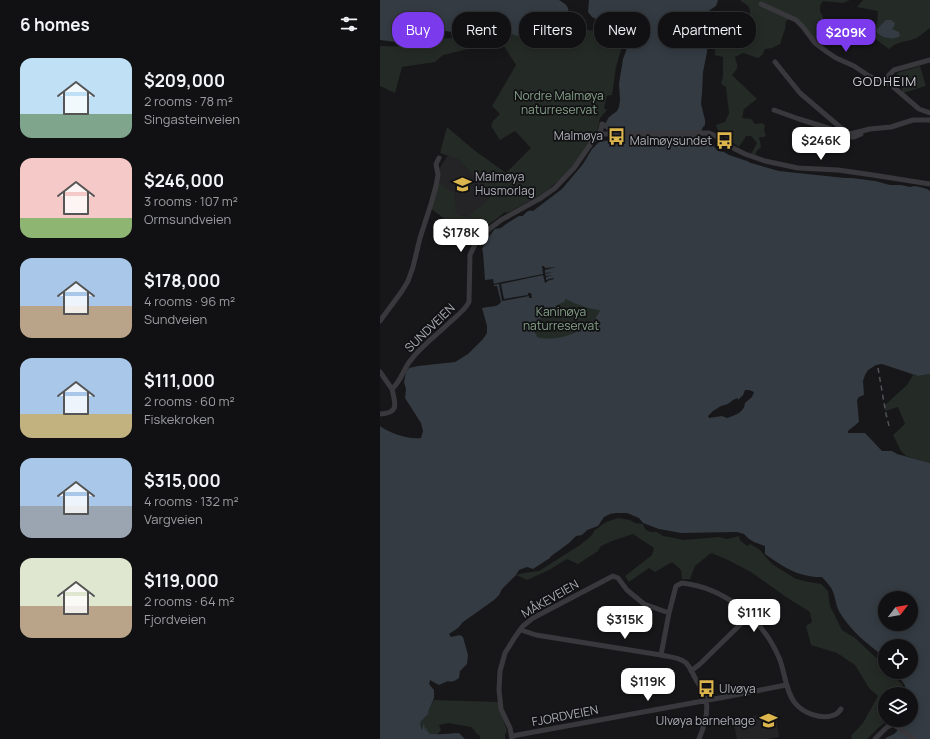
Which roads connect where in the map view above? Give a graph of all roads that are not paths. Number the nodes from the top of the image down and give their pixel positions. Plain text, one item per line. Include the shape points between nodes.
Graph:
1 (761, 4) dead end
2 (930, 60) edge
3 (775, 62) dead end
4 (886, 82) junction
5 (774, 110) dead end
6 (930, 113) edge
7 (930, 120) edge
8 (866, 130) junction
9 (600, 134) junction
10 (613, 134) junction
11 (439, 158) dead end
12 (930, 184) edge
13 (381, 319) edge
14 (380, 372) edge
15 (392, 389) junction
16 (380, 414) edge
17 (669, 613) junction
18 (750, 615) junction
19 (520, 630) junction
20 (661, 655) junction
21 (691, 671) junction
22 (786, 684) junction
23 (706, 700) junction
24 (841, 709) dead end
25 (512, 737) edge
26 (699, 739) edge
27 (875, 739) edge
28 (914, 739) edge

1 - 4 street via 796,20 815,43 836,58
2 - 4 street via 894,70 888,75
3 - 8 street via 800,93 842,129 850,134
4 - 6 street via 919,109
5 - 8 street via 831,128 847,137 857,136
7 - 8 street via 918,119
9 - 10 street, SUNDVEIEN
9 - 10 street, SUNDVEIEN via 602,124
9 - 15 street, SUNDVEIEN via 555,188 501,220 477,240 470,255 467,306 415,354 399,382
10 - 12 street, SUNDVEIEN via 714,134 725,144 772,163
11 - 13 street via 436,164 436,186 408,281
14 - 15 street
15 - 16 street via 394,408 388,414
17 - 18 street via 676,586 682,583 719,594
17 - 19 street, MÅKEVEIEN via 644,604 613,576 533,618
17 - 20 street
18 - 21 street
18 - 22 street via 774,647 782,664
19 - 20 street via 536,635
19 - 25 street, MÅKEVEIEN via 505,653 499,682 501,707
20 - 21 street via 681,660
21 - 23 street
22 - 23 street, FJORDVEIEN
22 - 24 street via 795,703 809,713 828,716 836,714
23 - 25 street, FJORDVEIEN
23 - 26 street via 706,718
27 - 28 street via 893,724

